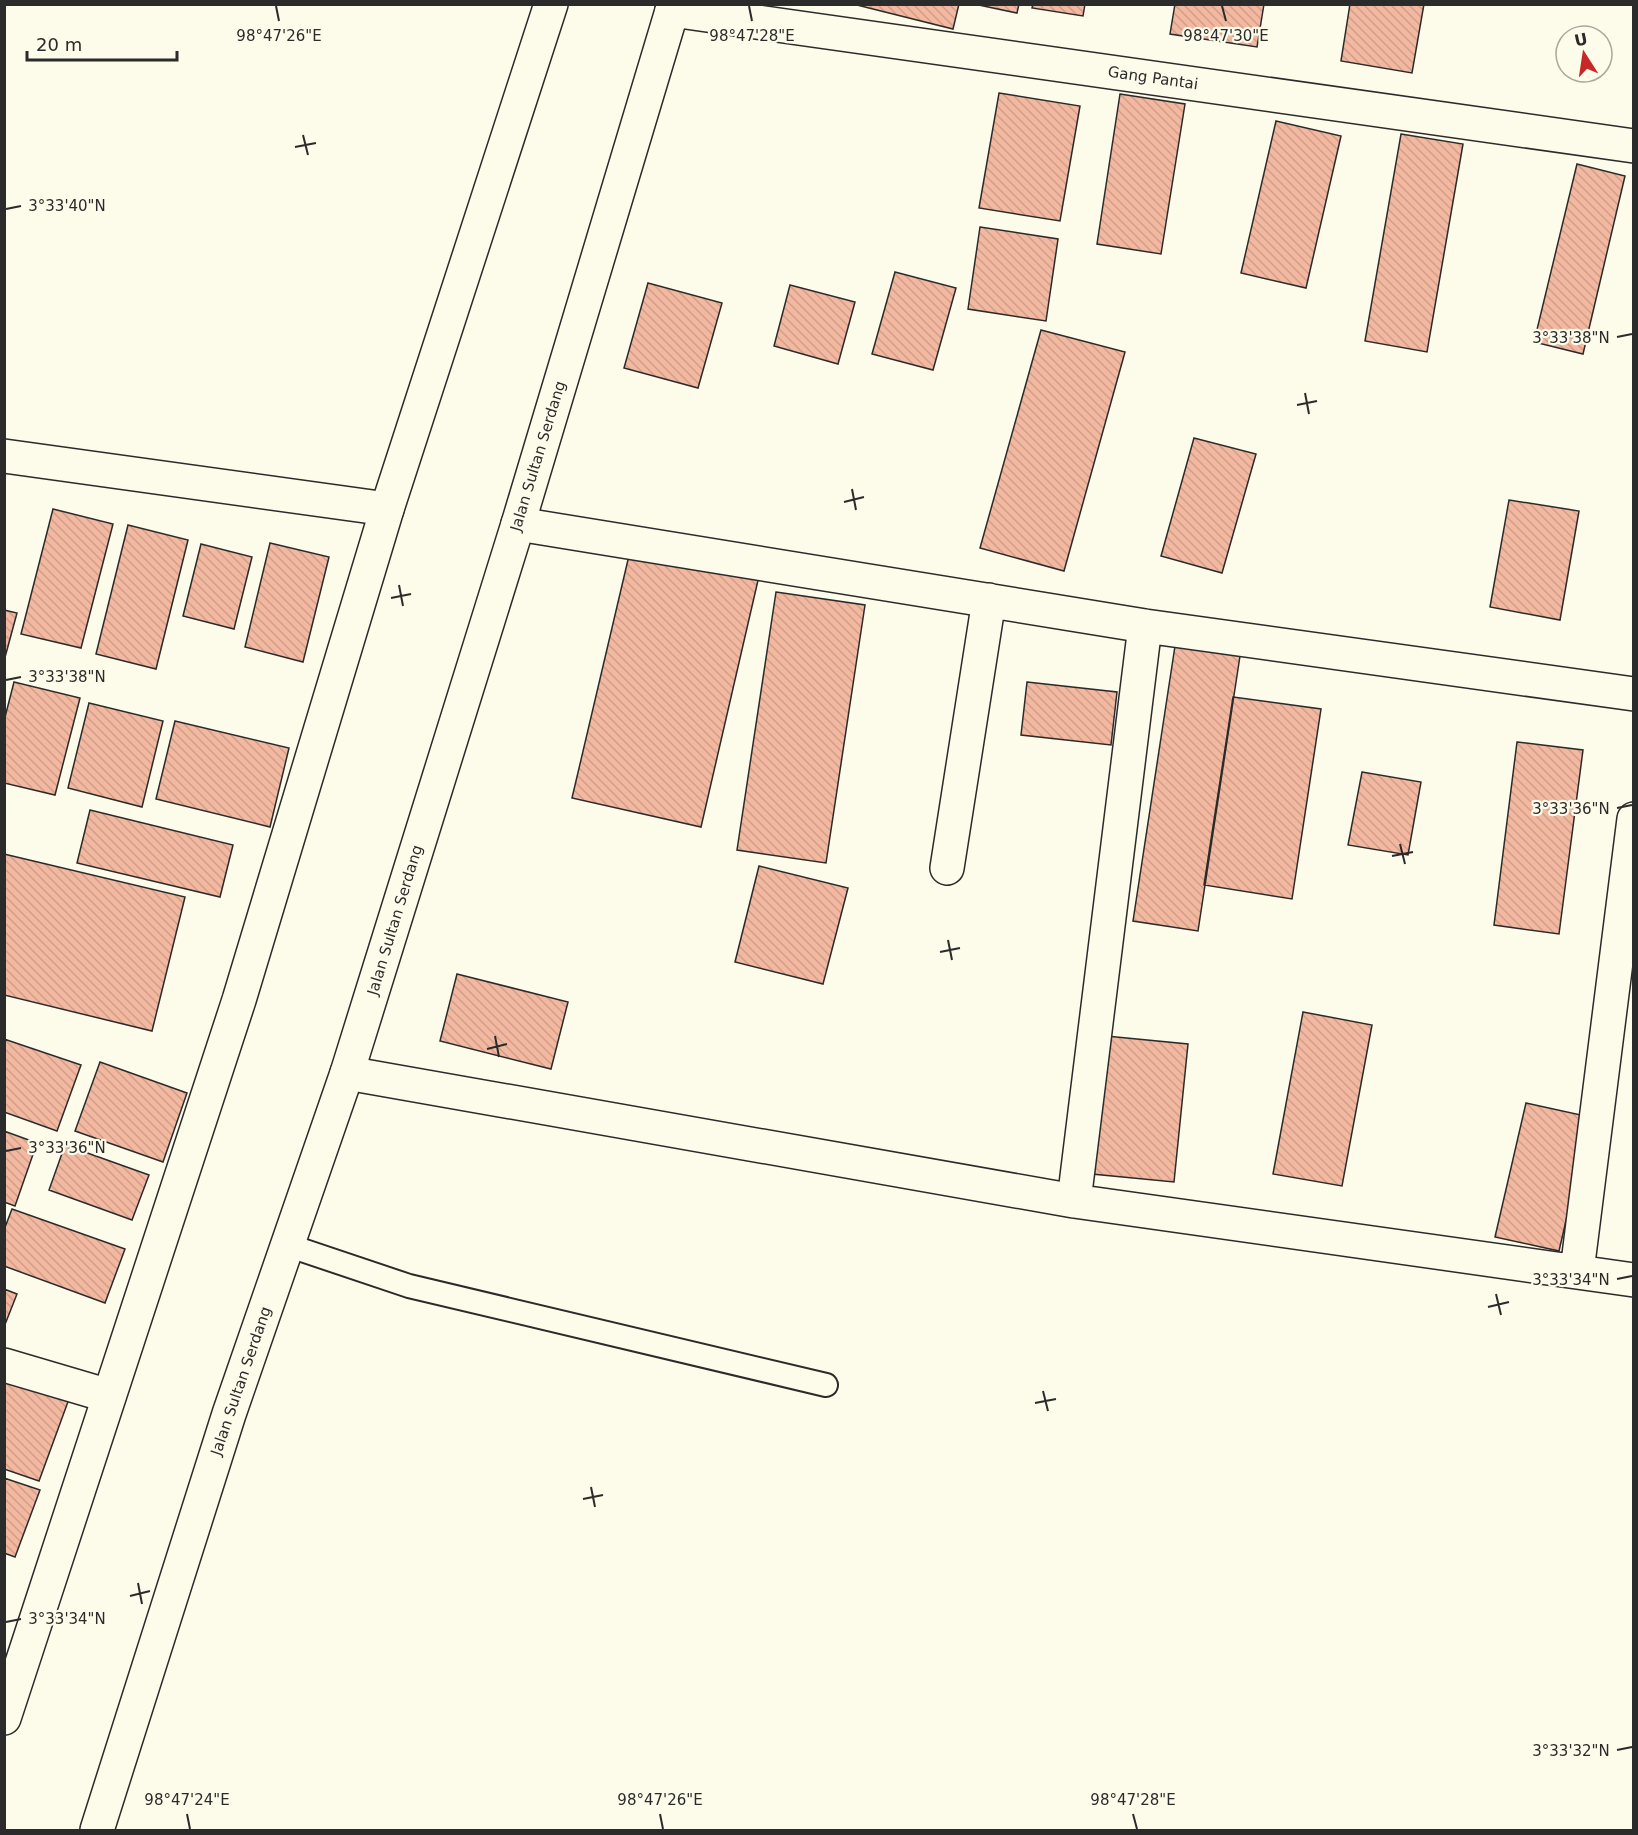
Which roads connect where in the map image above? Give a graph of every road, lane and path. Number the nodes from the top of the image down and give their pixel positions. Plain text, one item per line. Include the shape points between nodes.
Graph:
1 (551, 4) edge
2 (673, 7) edge
3 (1634, 146) edge
4 (4, 456) edge
5 (387, 509) junction
6 (518, 524) junction
7 (989, 600) junction
8 (1145, 626) junction
9 (1634, 694) edge
10 (1634, 819) edge
11 (947, 868) dead end
12 (347, 1073) junction
13 (1074, 1201) junction
14 (287, 1245) junction
15 (1577, 1271) junction
16 (1634, 1280) edge
17 (4, 1365) edge
18 (826, 1385) dead end
19 (109, 1396) junction
20 (4, 1718) edge
21 (97, 1830) edge

1 - 5 main road
2 - 3 main road, Gang Pantai
2 - 6 main road, Jalan Sultan Serdang
4 - 5 main road
5 - 19 main road via 239,1000
6 - 7 main road
6 - 12 main road, Jalan Sultan Serdang
7 - 8 main road
7 - 11 main road
8 - 9 main road
8 - 13 main road
10 - 15 main road
12 - 13 main road
12 - 14 main road, Jalan Sultan Serdang
13 - 15 main road
14 - 18 lane via 409,1287
14 - 21 main road, Jalan Sultan Serdang
15 - 16 main road
17 - 19 main road
19 - 20 main road

